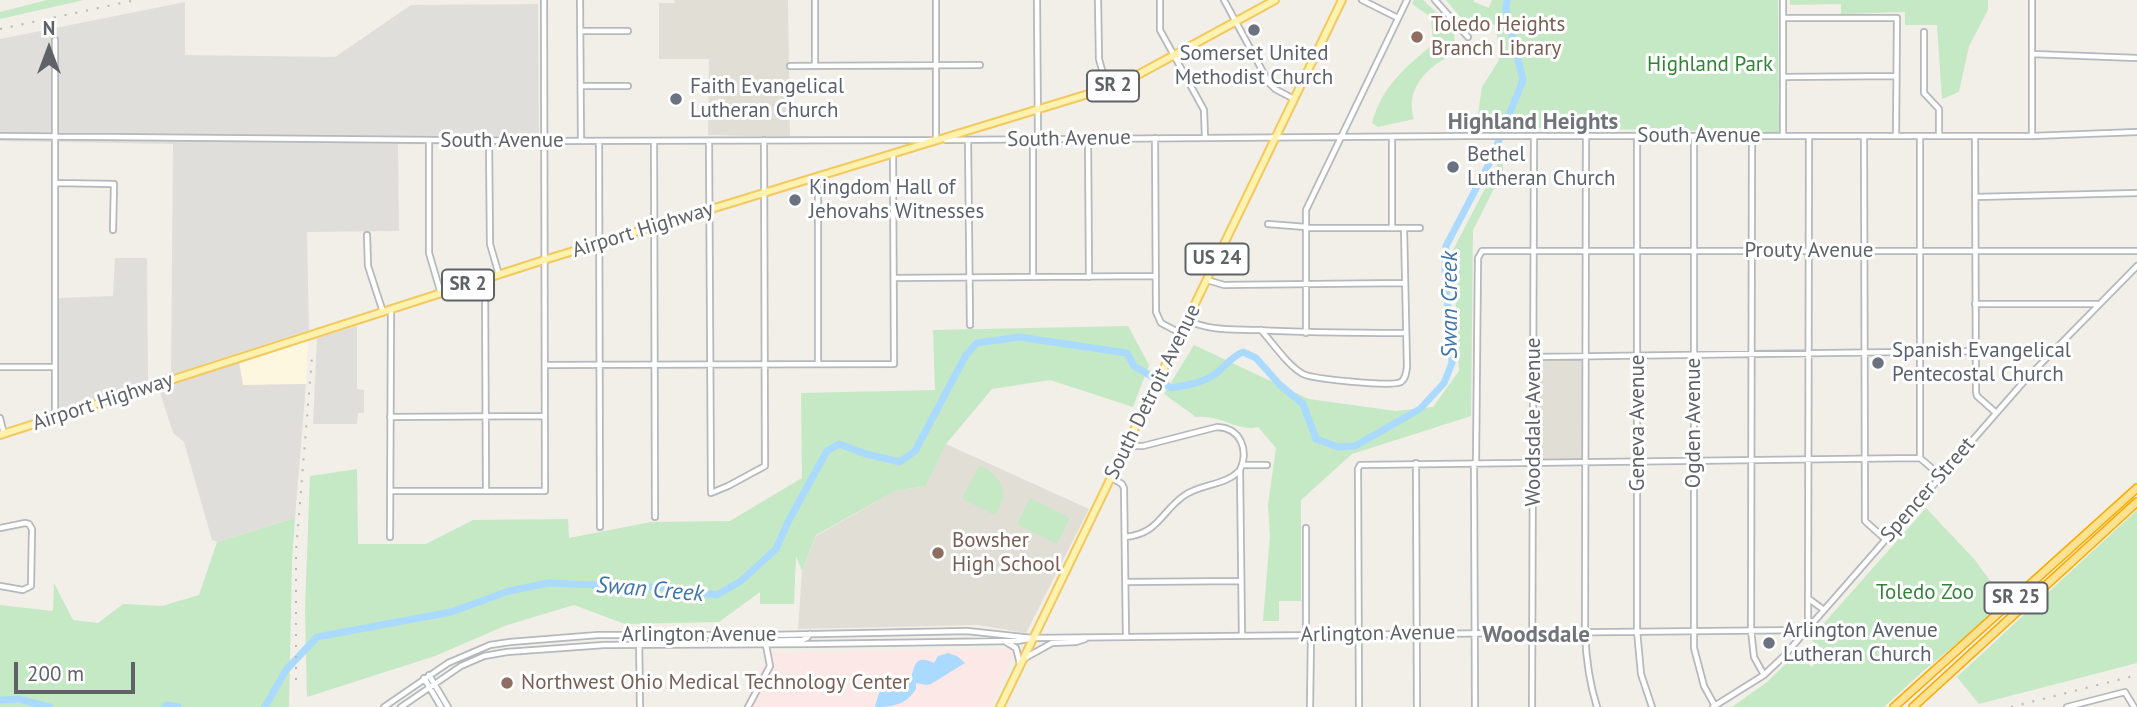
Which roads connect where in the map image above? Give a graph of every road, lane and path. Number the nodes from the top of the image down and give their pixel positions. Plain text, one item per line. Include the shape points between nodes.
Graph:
1 (544, 0) edge
2 (580, 0) edge
3 (815, 0) edge
4 (936, 0) edge
5 (1037, 0) edge
6 (1098, 0) edge
7 (1160, 0) edge
8 (1224, 0) edge
9 (1275, 0) edge
10 (1342, 0) edge
11 (1362, 0) edge
12 (1407, 0) edge
13 (1435, 0) edge
14 (1783, 0) edge
15 (2032, 0) edge
16 (1398, 18) junction
17 (1783, 18) junction
18 (1236, 22) junction
19 (581, 31) junction
20 (628, 31) dead end
21 (1924, 32) dead end
22 (1468, 37) dead end
23 (55, 40) dead end
24 (2032, 54) junction
25 (1174, 55) junction
26 (2137, 58) edge
27 (936, 65) junction
28 (980, 65) dead end
29 (790, 66) dead end
30 (815, 66) junction
31 (1896, 76) junction
32 (1784, 77) junction
33 (581, 86) junction
34 (628, 86) dead end
35 (1107, 88) junction
36 (1294, 99) junction
37 (1037, 110) junction
38 (2137, 132) edge
39 (0, 136) edge
40 (55, 136) junction
41 (1534, 136) junction
42 (1586, 136) junction
43 (1637, 136) junction
44 (1694, 136) junction
45 (1752, 136) junction
46 (1783, 136) junction
47 (1810, 136) junction
48 (1864, 136) junction
49 (1896, 136) junction
50 (1920, 136) junction
51 (1939, 136) junction
52 (1975, 136) junction
53 (2032, 136) junction
54 (1276, 137) junction
55 (1340, 137) junction
56 (1392, 137) junction
57 (1088, 138) junction
58 (1155, 138) junction
59 (1205, 138) junction
60 (1035, 139) junction
61 (429, 140) junction
62 (764, 140) junction
63 (936, 140) junction
64 (968, 140) junction
65 (489, 141) junction
66 (543, 141) junction
67 (581, 141) junction
68 (599, 141) junction
69 (653, 141) junction
70 (709, 141) junction
71 (892, 154) junction
72 (818, 177) junction
73 (55, 183) junction
74 (765, 193) junction
75 (2137, 193) edge
76 (1975, 197) junction
77 (709, 210) junction
78 (1268, 224) dead end
79 (654, 227) junction
80 (1306, 227) junction
81 (1392, 228) junction
82 (1404, 228) junction
83 (1420, 228) dead end
84 (113, 230) dead end
85 (367, 235) dead end
86 (599, 244) junction
87 (1534, 250) junction
88 (1586, 250) junction
89 (1638, 250) junction
90 (1694, 251) junction
91 (1752, 251) junction
92 (1809, 251) junction
93 (1865, 251) junction
94 (1920, 251) junction
95 (1975, 251) junction
96 (2137, 251) edge
97 (544, 260) junction
98 (2137, 267) edge
99 (499, 275) junction
100 (1156, 276) junction
101 (1033, 277) junction
102 (1089, 277) junction
103 (894, 278) junction
104 (969, 278) junction
105 (485, 279) junction
106 (1207, 279) junction
107 (1306, 283) junction
108 (1405, 283) junction
109 (441, 294) junction
110 (1975, 304) junction
111 (2099, 304) junction
112 (387, 311) junction
113 (1188, 321) junction
114 (970, 324) dead end
115 (1261, 330) junction
116 (1406, 332) junction
117 (1306, 333) junction
118 (1182, 334) junction
119 (1975, 351) junction
120 (1920, 352) junction
121 (1865, 353) junction
122 (1752, 354) junction
123 (1809, 354) junction
124 (1638, 355) junction
125 (1694, 355) junction
126 (1586, 356) junction
127 (1534, 357) junction
128 (710, 364) junction
129 (765, 364) junction
130 (818, 364) junction
131 (545, 365) junction
132 (599, 365) junction
133 (654, 365) junction
134 (0, 367) edge
135 (54, 367) junction
136 (1995, 412) junction
137 (545, 416) junction
138 (55, 417) junction
139 (390, 417) junction
140 (486, 417) junction
141 (0, 418) edge
142 (2, 434) edge
143 (1127, 446) junction
144 (1920, 458) junction
145 (1865, 459) junction
146 (1751, 460) junction
147 (1809, 460) junction
148 (1637, 461) junction
149 (1694, 461) junction
150 (1534, 462) junction
151 (1586, 462) junction
152 (1416, 463) junction
153 (1475, 463) junction
154 (1267, 465) dead end
155 (1241, 467) junction
156 (1941, 476) junction
157 (1112, 478) junction
158 (2137, 488) edge
159 (390, 491) junction
160 (486, 491) junction
161 (2137, 502) edge
162 (655, 517) dead end
163 (0, 527) edge
164 (600, 527) dead end
165 (1306, 528) dead end
166 (390, 537) dead end
167 (1125, 537) junction
168 (1885, 539) junction
169 (1241, 581) junction
170 (1126, 582) junction
171 (0, 586) edge
172 (1808, 598) junction
173 (1824, 610) junction
174 (1751, 630) junction
175 (1808, 630) junction
176 (1637, 631) junction
177 (1693, 631) junction
178 (1533, 632) junction
179 (1584, 632) junction
180 (1476, 633) junction
181 (1360, 634) junction
182 (1418, 634) junction
183 (639, 635) junction
184 (810, 635) junction
185 (1309, 635) junction
186 (1241, 636) junction
187 (1089, 637) junction
188 (1126, 637) junction
189 (1032, 638) junction
190 (1002, 641) junction
191 (639, 645) junction
192 (696, 645) junction
193 (766, 645) junction
194 (1021, 662) junction
195 (1764, 675) junction
196 (427, 676) junction
197 (432, 685) junction
198 (1714, 706) edge
199 (384, 707) edge
200 (401, 707) edge
201 (441, 707) edge
202 (447, 707) edge
203 (640, 707) edge
204 (748, 707) edge
205 (1000, 707) edge
206 (1310, 707) edge
207 (1359, 707) edge
208 (1417, 707) edge
209 (1475, 707) edge
210 (1532, 707) edge
211 (1597, 707) edge
212 (1652, 707) edge
213 (1894, 707) edge
214 (1913, 707) edge
215 (2067, 707) edge
216 (2134, 707) edge

1 - 66 street
2 - 19 street
3 - 30 street
4 - 27 street
5 - 37 street
6 - 35 street via 1099,59
7 - 25 street via 1160,30
8 - 18 street
9 - 18 main road, Airport Highway / SR 2
10 - 36 main road, South Detroit Avenue / US 24
11 - 16 street
12 - 16 street
13 - 22 street
14 - 17 street
15 - 24 street
16 - 55 street
17 - 31 street via 1897,18
17 - 32 street
18 - 25 main road, Airport Highway / SR 2
18 - 36 street via 1270,85
19 - 20 street
19 - 33 street
21 - 51 street via 1924,93 1939,109
23 - 40 street
24 - 26 street
24 - 53 street
25 - 35 main road, Airport Highway / SR 2
25 - 59 street via 1204,110
27 - 28 street
27 - 30 street
27 - 63 street
29 - 30 street
31 - 32 street
31 - 49 street
32 - 46 street
33 - 34 street
33 - 67 street
35 - 37 main road, Airport Highway / SR 2
36 - 54 main road, South Detroit Avenue / US 24
37 - 60 street
37 - 63 main road, Airport Highway / SR 2
38 - 53 street, South Avenue
39 - 40 street, South Avenue
40 - 61 street, South Avenue
40 - 73 street
41 - 42 street, South Avenue
41 - 56 street, South Avenue
41 - 87 street, Woodsdale Avenue
42 - 43 street, South Avenue
42 - 88 street
43 - 44 street, South Avenue
43 - 89 street, Geneva Avenue
44 - 45 street, South Avenue
44 - 90 street, Ogden Avenue
45 - 46 street, South Avenue
45 - 91 street
46 - 47 street, South Avenue
47 - 48 street, South Avenue
47 - 92 street
48 - 49 street, South Avenue
48 - 93 street
49 - 50 street, South Avenue
50 - 51 street, South Avenue
50 - 94 street
51 - 52 street, South Avenue
52 - 53 street, South Avenue
52 - 76 street
54 - 55 street, South Avenue
54 - 59 street, South Avenue
54 - 106 main road, South Detroit Avenue / US 24
55 - 56 street, South Avenue
55 - 80 street via 1306,210
56 - 81 street
57 - 58 street, South Avenue
57 - 60 street, South Avenue
57 - 102 street
58 - 59 street, South Avenue
58 - 100 street
60 - 64 street, South Avenue
60 - 101 street
61 - 65 street, South Avenue
61 - 109 street via 429,253
62 - 63 street, South Avenue
62 - 70 street, South Avenue
62 - 74 street
63 - 64 street, South Avenue
63 - 71 main road, Airport Highway / SR 2
64 - 104 street
65 - 66 street, South Avenue
65 - 99 street via 490,244
66 - 67 street, South Avenue
66 - 97 street
67 - 68 street, South Avenue
68 - 69 street, South Avenue
68 - 86 street
69 - 70 street, South Avenue
69 - 79 street
70 - 77 street
71 - 72 main road, Airport Highway / SR 2
71 - 103 street
72 - 74 main road, Airport Highway / SR 2
72 - 130 street
73 - 84 street via 114,184
73 - 135 street
74 - 77 main road, Airport Highway / SR 2
74 - 129 street
75 - 76 street
76 - 95 street
77 - 79 main road, Airport Highway / SR 2
77 - 128 street
78 - 80 street
79 - 86 main road, Airport Highway / SR 2
79 - 133 street
80 - 81 street
80 - 107 street
81 - 82 street
82 - 83 street
82 - 108 street
85 - 112 street via 368,265
86 - 97 main road, Airport Highway / SR 2
86 - 132 street
87 - 88 street, Prouty Avenue
87 - 127 street, Woodsdale Avenue
87 - 153 street, Prouty Avenue via 1482,251 1478,258
88 - 89 street, Prouty Avenue
88 - 126 street
89 - 90 street, Prouty Avenue
89 - 124 street, Geneva Avenue
90 - 91 street, Prouty Avenue
90 - 125 street, Ogden Avenue
91 - 92 street, Prouty Avenue
91 - 122 street
92 - 93 street, Prouty Avenue
92 - 123 street
93 - 94 street, Prouty Avenue
93 - 121 street
94 - 95 street, Prouty Avenue
94 - 120 street
95 - 96 street, Prouty Avenue
95 - 110 street
97 - 99 main road, Airport Highway / SR 2
97 - 131 street
98 - 111 street, Spencer Street
99 - 105 main road, Airport Highway / SR 2
100 - 102 street
100 - 118 street via 1158,319
101 - 102 street
101 - 104 street
103 - 104 street
103 - 130 street via 894,364
104 - 114 street
105 - 109 main road, Airport Highway / SR 2
105 - 140 street
106 - 107 street via 1224,285
106 - 113 main road, South Detroit Avenue / US 24
107 - 108 street
107 - 117 street
108 - 116 street
109 - 112 main road, Airport Highway / SR 2
110 - 111 street
110 - 119 street
111 - 136 street, Spencer Street
112 - 138 main road, Airport Highway / SR 2
112 - 139 street
113 - 115 street via 1209,329
113 - 118 main road, South Detroit Avenue / US 24
115 - 116 street via 1307,376 1387,384 1405,377
115 - 117 street
116 - 117 street
118 - 143 main road, South Detroit Avenue / US 24
119 - 120 street
119 - 136 street via 1977,396
120 - 121 street
120 - 144 street
121 - 123 street
121 - 145 street
122 - 123 street
122 - 125 street
122 - 146 street
123 - 147 street
124 - 125 street
124 - 126 street
124 - 148 street, Geneva Avenue
125 - 149 street, Ogden Avenue
126 - 127 street
126 - 151 street
127 - 150 street, Woodsdale Avenue
128 - 129 street
128 - 129 street via 711,493 765,466
128 - 133 street
129 - 130 street
131 - 132 street
131 - 137 street
132 - 133 street
132 - 164 street
133 - 162 street
134 - 135 street
135 - 138 street
136 - 156 street, Spencer Street
137 - 140 street
137 - 160 street via 545,491
138 - 142 main road, Airport Highway / SR 2
139 - 140 street
139 - 159 street
140 - 160 street
141 - 142 street
143 - 155 street via 1222,427 1241,440
143 - 157 main road, South Detroit Avenue / US 24
144 - 145 street
144 - 156 street
145 - 147 street
145 - 168 street via 1865,521
146 - 147 street
146 - 149 street
146 - 174 street
147 - 172 street
148 - 149 street
148 - 151 street
148 - 176 street, Geneva Avenue
149 - 177 street, Ogden Avenue
150 - 151 street
150 - 153 street
150 - 178 street, Woodsdale Avenue
151 - 179 street
152 - 153 street
152 - 181 street via 1360,465 1358,469
152 - 182 street
153 - 180 street
154 - 155 street
155 - 167 street via 1226,480 1189,492 1153,528
155 - 169 street
156 - 168 street, Spencer Street
157 - 167 street via 1124,488
157 - 189 main road, South Detroit Avenue / US 24
158 - 213 highway, SR 25
159 - 160 street
159 - 166 street
161 - 214 highway, SR 25
163 - 171 street via 29,524 32,556 31,586 23,590
165 - 185 street
167 - 170 street
168 - 173 street, Spencer Street
169 - 170 street
169 - 186 street
170 - 188 street
172 - 173 street
172 - 175 street
173 - 175 street, Spencer Street
174 - 175 street, Arlington Avenue
174 - 177 street, Arlington Avenue
174 - 195 street via 1754,657
175 - 195 street, Spencer Street
176 - 177 street, Arlington Avenue
176 - 179 street, Arlington Avenue
176 - 212 street, Geneva Avenue via 1641,674
177 - 198 street, Ogden Avenue via 1697,666
178 - 179 street, Arlington Avenue
178 - 180 street, Arlington Avenue
178 - 210 street, Woodsdale Avenue
179 - 211 street
180 - 182 street, Arlington Avenue
180 - 209 street
181 - 182 street, Arlington Avenue
181 - 185 street, Arlington Avenue
181 - 207 street
182 - 208 street
183 - 184 street, Arlington Avenue
183 - 191 street
183 - 196 street, Arlington Avenue via 490,645
184 - 189 street, Arlington Avenue via 967,631
184 - 192 street via 802,640
185 - 186 street, Arlington Avenue
185 - 206 street
186 - 188 street, Arlington Avenue
187 - 188 street, Arlington Avenue
187 - 189 street, Arlington Avenue
187 - 194 street via 1052,643
189 - 190 street, Arlington Avenue
189 - 194 main road, South Detroit Avenue / US 24
190 - 193 street, Arlington Avenue
190 - 194 street via 1016,648
191 - 192 street, Arlington Avenue
191 - 197 street, Arlington Avenue via 495,654 461,666
191 - 203 street
192 - 193 street, Arlington Avenue
193 - 204 street via 770,666
194 - 205 main road, South Detroit Avenue / US 24
195 - 198 street, Spencer Street
196 - 197 street
196 - 199 street, Arlington Avenue
197 - 200 street, Arlington Avenue
197 - 201 street
197 - 202 street
215 - 216 street via 2125,692

